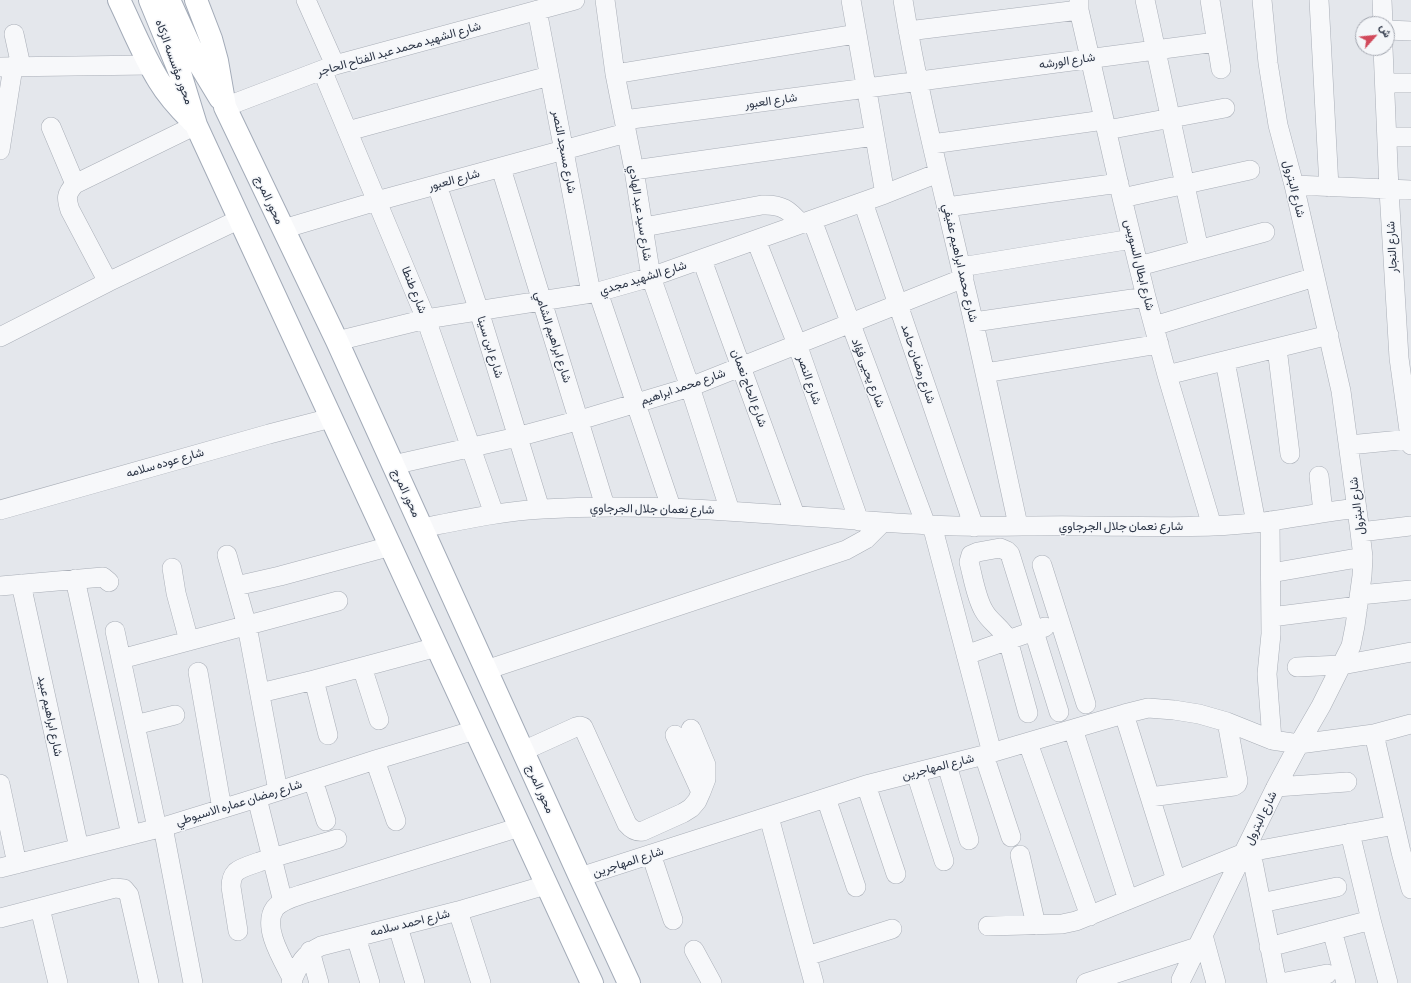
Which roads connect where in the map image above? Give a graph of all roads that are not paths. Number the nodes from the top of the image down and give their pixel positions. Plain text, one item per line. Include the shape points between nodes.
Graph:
1 (119, 0) edge
2 (150, 0) edge
3 (196, 0) edge
4 (306, 0) edge
5 (575, 0) edge
6 (605, 0) edge
7 (851, 0) edge
8 (903, 0) edge
9 (1145, 0) edge
10 (1210, 0) edge
11 (1262, 0) edge
12 (1319, 0) edge
13 (1382, 0) edge
14 (1079, 5) edge
15 (537, 10) junction
16 (168, 14) edge
17 (1382, 16) edge
18 (1395, 30) edge
19 (1411, 30) edge
20 (908, 31) junction
21 (14, 34) dead end
22 (856, 34) junction
23 (1216, 42) junction
24 (1156, 50) junction
25 (1383, 56) edge
26 (1091, 58) junction
27 (150, 65) junction
28 (11, 66) edge
29 (328, 68) junction
30 (1221, 69) dead end
31 (615, 74) junction
32 (549, 76) junction
33 (918, 81) junction
34 (1385, 83) junction
35 (1411, 83) edge
36 (866, 88) junction
37 (225, 107) junction
38 (1225, 108) dead end
39 (1171, 118) junction
40 (2, 124) edge
41 (196, 125) junction
42 (1105, 125) junction
43 (51, 127) dead end
44 (625, 127) junction
45 (348, 131) junction
46 (874, 136) junction
47 (1387, 137) junction
48 (1411, 137) edge
49 (932, 144) junction
50 (0, 150) edge
51 (563, 150) junction
52 (501, 168) junction
53 (634, 170) junction
54 (1250, 170) dead end
55 (938, 173) junction
56 (75, 184) junction
57 (1185, 184) junction
58 (438, 185) junction
59 (1294, 185) junction
60 (1329, 187) junction
61 (1120, 190) junction
62 (1389, 190) junction
63 (1411, 190) edge
64 (885, 194) junction
65 (377, 201) junction
66 (863, 202) junction
67 (947, 208) junction
68 (240, 219) junction
69 (806, 222) junction
70 (644, 227) junction
71 (283, 228) junction
72 (1266, 232) dead end
73 (1132, 239) junction
74 (756, 240) junction
75 (1199, 250) junction
76 (702, 260) junction
77 (1139, 266) junction
78 (962, 272) junction
79 (651, 277) junction
80 (1314, 277) junction
81 (108, 282) junction
82 (595, 292) junction
83 (1146, 297) junction
84 (541, 301) junction
85 (898, 304) junction
86 (479, 311) junction
87 (426, 319) junction
88 (974, 322) junction
89 (850, 323) junction
90 (1156, 335) junction
91 (1329, 335) junction
92 (0, 337) edge
93 (337, 341) junction
94 (797, 344) junction
95 (1277, 348) junction
96 (1225, 361) junction
97 (741, 366) junction
98 (985, 373) junction
99 (1167, 375) junction
100 (690, 387) junction
101 (635, 403) junction
102 (331, 418) junction
103 (580, 420) junction
104 (518, 437) junction
105 (1411, 441) edge
106 (1349, 445) junction
107 (471, 447) junction
108 (1290, 454) dead end
109 (393, 465) junction
110 (1319, 476) dead end
111 (605, 506) junction
112 (671, 508) junction
113 (1357, 508) junction
114 (540, 509) junction
115 (0, 510) edge
116 (730, 511) junction
117 (1323, 512) junction
118 (494, 514) junction
119 (795, 515) junction
120 (859, 521) junction
121 (883, 522) junction
122 (1263, 522) junction
123 (929, 525) junction
124 (1018, 525) junction
125 (974, 526) junction
126 (1212, 526) junction
127 (1411, 526) edge
128 (422, 528) junction
129 (1360, 532) junction
130 (391, 546) junction
131 (227, 555) dead end
132 (1363, 557) junction
133 (1042, 565) dead end
134 (172, 568) dead end
135 (1271, 573) junction
136 (75, 579) junction
137 (109, 582) dead end
138 (21, 584) junction
139 (0, 586) edge
140 (236, 586) junction
141 (1411, 590) edge
142 (1359, 600) junction
143 (338, 601) dead end
144 (1271, 617) junction
145 (1060, 622) junction
146 (247, 626) junction
147 (115, 630) dead end
148 (1035, 631) junction
149 (1008, 640) junction
150 (189, 641) junction
151 (437, 647) junction
152 (1411, 652) edge
153 (966, 655) junction
154 (121, 659) junction
155 (1342, 665) junction
156 (1297, 666) dead end
157 (362, 667) junction
158 (486, 670) junction
159 (198, 672) dead end
160 (314, 680) junction
161 (260, 693) junction
162 (1086, 704) dead end
163 (1059, 712) dead end
164 (1028, 713) dead end
165 (1124, 714) junction
166 (174, 715) dead end
167 (379, 720) dead end
168 (1227, 722) junction
169 (1411, 724) edge
170 (135, 725) junction
171 (1073, 729) junction
172 (475, 730) junction
173 (683, 732) dead end
174 (1374, 734) junction
175 (328, 735) dead end
176 (1272, 740) junction
177 (1028, 743) junction
178 (1299, 744) junction
179 (522, 751) junction
180 (988, 754) junction
181 (374, 760) junction
182 (947, 765) junction
183 (916, 773) junction
184 (313, 780) junction
185 (1347, 782) dead end
186 (0, 784) edge
187 (866, 785) junction
188 (1276, 787) junction
189 (278, 791) junction
190 (257, 798) junction
191 (826, 798) junction
192 (1150, 798) junction
193 (222, 809) junction
194 (769, 817) junction
195 (326, 821) dead end
196 (396, 821) dead end
197 (1395, 825) junction
198 (520, 827) junction
199 (160, 828) junction
200 (1350, 834) junction
201 (131, 835) junction
202 (1011, 837) dead end
203 (337, 839) dead end
204 (969, 840) dead end
205 (79, 848) junction
206 (1406, 851) edge
207 (1247, 852) junction
208 (651, 854) junction
209 (1020, 855) dead end
210 (272, 858) junction
211 (944, 860) dead end
212 (8, 866) edge
213 (896, 874) dead end
214 (580, 877) junction
215 (1176, 880) junction
216 (546, 885) junction
217 (856, 887) dead end
218 (1337, 887) dead end
219 (1411, 889) edge
220 (1128, 900) junction
221 (283, 902) junction
222 (1260, 903) junction
223 (40, 908) junction
224 (458, 911) junction
225 (1090, 916) junction
226 (0, 918) edge
227 (673, 920) dead end
228 (1371, 920) junction
229 (1036, 925) junction
230 (988, 926) dead end
231 (398, 927) junction
232 (892, 929) dead end
233 (1332, 930) junction
234 (238, 931) dead end
235 (356, 937) junction
236 (1200, 941) junction
237 (1269, 947) junction
238 (694, 950) dead end
239 (310, 951) junction
240 (807, 956) junction
241 (1327, 974) dead end
242 (1181, 980) dead end
243 (292, 981) edge
244 (58, 983) edge
245 (148, 983) edge
246 (193, 983) edge
247 (319, 983) edge
248 (370, 983) edge
249 (415, 983) edge
250 (481, 983) edge
251 (592, 983) edge
252 (629, 983) edge
253 (712, 983) edge
254 (814, 983) edge
255 (1086, 983) edge
256 (1216, 983) edge
257 (1277, 983) edge
258 (1282, 983) edge
259 (1346, 983) edge
260 (1388, 983) edge

1 - 27 main road
2 - 16 main road, محور مؤسسه الزكاه
3 - 37 main road, محور المرج via 217,61
4 - 29 street, شارع طنطا
5 - 15 street, شارع الشهيد محمد عبد الفتاح الحاجر
6 - 31 street, شارع سيد عبد الهادي
7 - 22 street
8 - 20 street, شارع محمد ابراهيم عفيفي
9 - 24 street
10 - 23 street
11 - 59 street, شارع البترول via 1272,94
12 - 60 street
13 - 17 street
14 - 20 street
14 - 26 street, شارع ابطال السويس
15 - 29 street, شارع الشهيد محمد عبد الفتاح الحاجر
15 - 32 street, شارع مسجد النصر
16 - 37 main road, محور مؤسسه الزكاه
16 - 41 main road, محور مؤسسه الزكاه via 180,73
18 - 19 street
20 - 33 street, شارع محمد ابراهيم عفيفي
21 - 28 street
22 - 31 street
22 - 36 street
23 - 24 street, شارع الورشه
23 - 30 street
24 - 26 street, شارع الورشه
24 - 39 street
25 - 34 street, شارع النجار
26 - 33 street, شارع الورشه
26 - 42 street, شارع ابطال السويس
27 - 28 street
27 - 41 main road via 170,97
28 - 40 street
29 - 37 street, شارع الشهيد محمد عبد الفتاح الحاجر
29 - 45 street, شارع طنطا
31 - 44 street, شارع سيد عبد الهادي
32 - 45 street
32 - 51 street, شارع مسجد النصر
33 - 36 street, شارع العبور
33 - 49 street, شارع محمد ابراهيم عفيفي
34 - 35 street
34 - 47 street, شارع النجار
36 - 44 street, شارع العبور
36 - 46 street
37 - 71 main road, محور المرج
38 - 39 street
39 - 42 street
39 - 57 street
40 - 50 street
41 - 56 street
41 - 68 main road
42 - 49 street
42 - 61 street, شارع ابطال السويس
43 - 56 street
44 - 51 street, شارع العبور
44 - 53 street, شارع سيد عبد الهادي
45 - 65 street, شارع طنطا
46 - 53 street
46 - 64 street
47 - 48 street
47 - 62 street, شارع النجار
49 - 55 street, شارع محمد ابراهيم عفيفي
51 - 52 street, شارع العبور
51 - 82 street, شارع مسجد النصر
52 - 58 street, شارع العبور
52 - 84 street, شارع ابراهيم الشامي
53 - 70 street, شارع سيد عبد الهادي
54 - 57 street
55 - 64 street, شارع الشهيد مجدي
55 - 67 street, شارع محمد ابراهيم عفيفي
56 - 81 street via 69,191 67,200 70,210
57 - 61 street
57 - 75 street
58 - 65 street, شارع العبور
58 - 86 street, شارع ابن سينا
59 - 60 street
59 - 80 street, شارع البترول
60 - 62 street
61 - 67 street
61 - 73 street, شارع ابطال السويس
62 - 63 street
62 - 105 street, شارع النجار via 1399,358
64 - 66 street, شارع الشهيد مجدي
65 - 71 street, شارع العبور
65 - 87 street, شارع طنطا
66 - 69 street, شارع الشهيد مجدي
66 - 85 street, شارع رمضان حامد
67 - 78 street, شارع محمد ابراهيم عفيفي
68 - 81 street
68 - 102 main road
69 - 70 street via 783,207 762,205
69 - 74 street, شارع الشهيد مجدي
69 - 89 street, شارع يحيى فؤاد
70 - 79 street, شارع سيد عبد الهادي
71 - 93 main road, محور المرج
72 - 75 street
73 - 77 street, شارع ابطال السويس
73 - 78 street, شارع محمد ابراهيم
74 - 76 street, شارع الشهيد مجدي
74 - 94 street, شارع النصر
75 - 77 street
76 - 79 street, شارع الشهيد مجدي
76 - 97 street, شارع الحاج نعمان
77 - 83 street, شارع ابطال السويس
78 - 85 street, شارع محمد ابراهيم
78 - 88 street, شارع محمد ابراهيم عفيفي
79 - 82 street, شارع الشهيد مجدي
79 - 100 street, شارع سيد عبد الهادي
80 - 90 street
80 - 91 street, شارع البترول
81 - 92 street
82 - 84 street, شارع الشهيد مجدي
82 - 101 street, شارع مسجد النصر
83 - 88 street
83 - 90 street, شارع ابطال السويس
84 - 86 street, شارع الشهيد مجدي
84 - 103 street, شارع ابراهيم الشامي
85 - 89 street, شارع محمد ابراهيم
85 - 125 street, شارع رمضان حامد
86 - 87 street, شارع الشهيد مجدي
86 - 104 street, شارع ابن سينا
87 - 93 street, شارع الشهيد مجدي
87 - 107 street, شارع طنطا
88 - 98 street, شارع محمد ابراهيم عفيفي
89 - 94 street, شارع محمد ابراهيم
89 - 123 street, شارع يحيى فؤاد
90 - 98 street
90 - 99 street, شارع ابطال السويس
91 - 95 street
91 - 106 street, شارع البترول
93 - 109 main road, محور المرج
94 - 97 street, شارع محمد ابراهيم
94 - 120 street, شارع النصر
95 - 96 street
95 - 108 street
96 - 99 street
96 - 122 street
97 - 100 street, شارع محمد ابراهيم
97 - 119 street, شارع الحاج نعمان
98 - 124 street, شارع محمد ابراهيم عفيفي
99 - 126 street, شارع ابطال السويس
100 - 101 street, شارع محمد ابراهيم
100 - 116 street, شارع سيد عبد الهادي
101 - 103 street, شارع محمد ابراهيم
101 - 112 street, شارع مسجد النصر
102 - 115 street, شارع عوده سلامه
102 - 130 main road
103 - 104 street, شارع محمد ابراهيم
103 - 111 street, شارع ابراهيم الشامي
104 - 107 street, شارع محمد ابراهيم
104 - 114 street, شارع ابن سينا
105 - 106 street
106 - 113 street, شارع البترول
107 - 109 street, شارع محمد ابراهيم
107 - 118 street, شارع طنطا
109 - 128 main road, محور المرج
110 - 117 street
111 - 112 street, شارع نعمان جلال الجرجاوي
111 - 114 street, شارع نعمان جلال الجرجاوي
112 - 116 street, شارع نعمان جلال الجرجاوي
113 - 117 street, شارع نعمان جلال الجرجاوي
113 - 129 street, شارع البترول
114 - 118 street, شارع نعمان جلال الجرجاوي
116 - 119 street, شارع نعمان جلال الجرجاوي
117 - 122 street, شارع نعمان جلال الجرجاوي
118 - 128 street, شارع نعمان جلال الجرجاوي
119 - 120 street, شارع نعمان جلال الجرجاوي
120 - 121 street, شارع نعمان جلال الجرجاوي
121 - 123 street, شارع نعمان جلال الجرجاوي
121 - 158 street via 866,539 846,550
122 - 126 street, شارع نعمان جلال الجرجاوي
122 - 135 street
123 - 125 street, شارع نعمان جلال الجرجاوي
123 - 153 street, شارع يحيى فؤاد
124 - 125 street, شارع نعمان جلال الجرجاوي
124 - 126 street, شارع نعمان جلال الجرجاوي
127 - 129 street
128 - 158 main road, محور المرج
129 - 132 street, شارع البترول
130 - 140 street
130 - 151 main road
131 - 140 street
132 - 135 street
132 - 142 street, شارع البترول
133 - 145 street
134 - 150 street
135 - 144 street
136 - 137 street via 103,577
136 - 138 street
136 - 201 street
138 - 139 street
138 - 205 street, شارع ابراهيم عبيد
140 - 146 street
141 - 142 street
142 - 144 street
142 - 155 street, شارع البترول via 1351,646
143 - 146 street
144 - 176 street via 1267,674
145 - 148 street
145 - 162 street
146 - 150 street
146 - 161 street
147 - 154 street
148 - 149 street
148 - 149 street via 1010,554 1000,548 974,553 969,562 981,604 986,615
148 - 163 street
149 - 153 street
149 - 164 street
150 - 154 street
151 - 157 street
151 - 172 main road
152 - 155 street
153 - 180 street, شارع يحيى فؤاد
154 - 170 street
155 - 156 street
155 - 178 street, شارع البترول
157 - 160 street
157 - 167 street
158 - 179 main road, محور المرج
159 - 193 street
160 - 161 street
160 - 175 street
161 - 189 street
165 - 168 street, شارع المهاجرين via 1148,708 1174,710
165 - 171 street, شارع المهاجرين
165 - 192 street
166 - 170 street
168 - 176 street, شارع المهاجرين
168 - 192 street via 1237,784
169 - 174 street, شارع المهاجرين
170 - 199 street
171 - 177 street, شارع المهاجرين
171 - 220 street
172 - 181 street, شارع رمضان عماره الاسيوطي
172 - 198 main road
173 - 179 street via 706,765 706,779 701,792 691,808 643,831 631,829 627,824 583,727 576,727
174 - 178 street, شارع المهاجرين
174 - 197 street
176 - 178 street, شارع المهاجرين
177 - 180 street, شارع المهاجرين
177 - 225 street
178 - 188 street, شارع البترول
179 - 214 main road, محور المرج
180 - 182 street, شارع المهاجرين
180 - 202 street, شارع يحيى فؤاد
181 - 184 street, شارع رمضان عماره الاسيوطي
181 - 196 street
182 - 183 street, شارع المهاجرين
182 - 204 street
183 - 187 street, شارع المهاجرين
183 - 211 street
184 - 189 street, شارع رمضان عماره الاسيوطي
184 - 195 street
185 - 188 street
186 - 212 street
187 - 191 street, شارع المهاجرين
187 - 213 street
188 - 207 street, شارع البترول
189 - 190 street, شارع رمضان عماره الاسيوطي
190 - 193 street, شارع رمضان عماره الاسيوطي
190 - 210 street
191 - 194 street, شارع المهاجرين
191 - 217 street
192 - 215 street
193 - 199 street, شارع رمضان عماره الاسيوطي
194 - 208 street, شارع المهاجرين
194 - 240 street
197 - 200 street
197 - 206 street
198 - 216 main road
198 - 221 street
199 - 201 street, شارع رمضان عماره الاسيوطي
199 - 246 street
200 - 207 street
200 - 228 street
201 - 205 street, شارع رمضان عماره الاسيوطي
203 - 210 street
205 - 212 street, شارع رمضان عماره الاسيوطي
206 - 219 street
207 - 215 street
207 - 222 street
207 - 236 street, شارع البترول
208 - 214 street, شارع المهاجرين
208 - 227 street
209 - 229 street
210 - 221 street
210 - 234 street via 242,868 233,875 231,887
214 - 252 main road, محور المرج
215 - 220 street
216 - 224 street, شارع احمد سلامه
216 - 251 main road
218 - 222 street
220 - 225 street
221 - 243 street via 275,908 271,919 272,935
222 - 237 street
223 - 226 street
223 - 244 street
223 - 245 street via 115,888 124,889 129,895
224 - 231 street, شارع احمد سلامه
224 - 250 street
225 - 229 street via 1062,924
228 - 233 street
228 - 260 street
229 - 230 street
231 - 235 street, شارع احمد سلامه
231 - 249 street
232 - 240 street
233 - 237 street
233 - 259 street
235 - 239 street, شارع احمد سلامه
235 - 248 street
236 - 242 street, شارع البترول
236 - 255 street
236 - 256 street
237 - 257 street
238 - 253 street
239 - 243 street via 300,962
239 - 247 street
240 - 254 street
241 - 258 street

